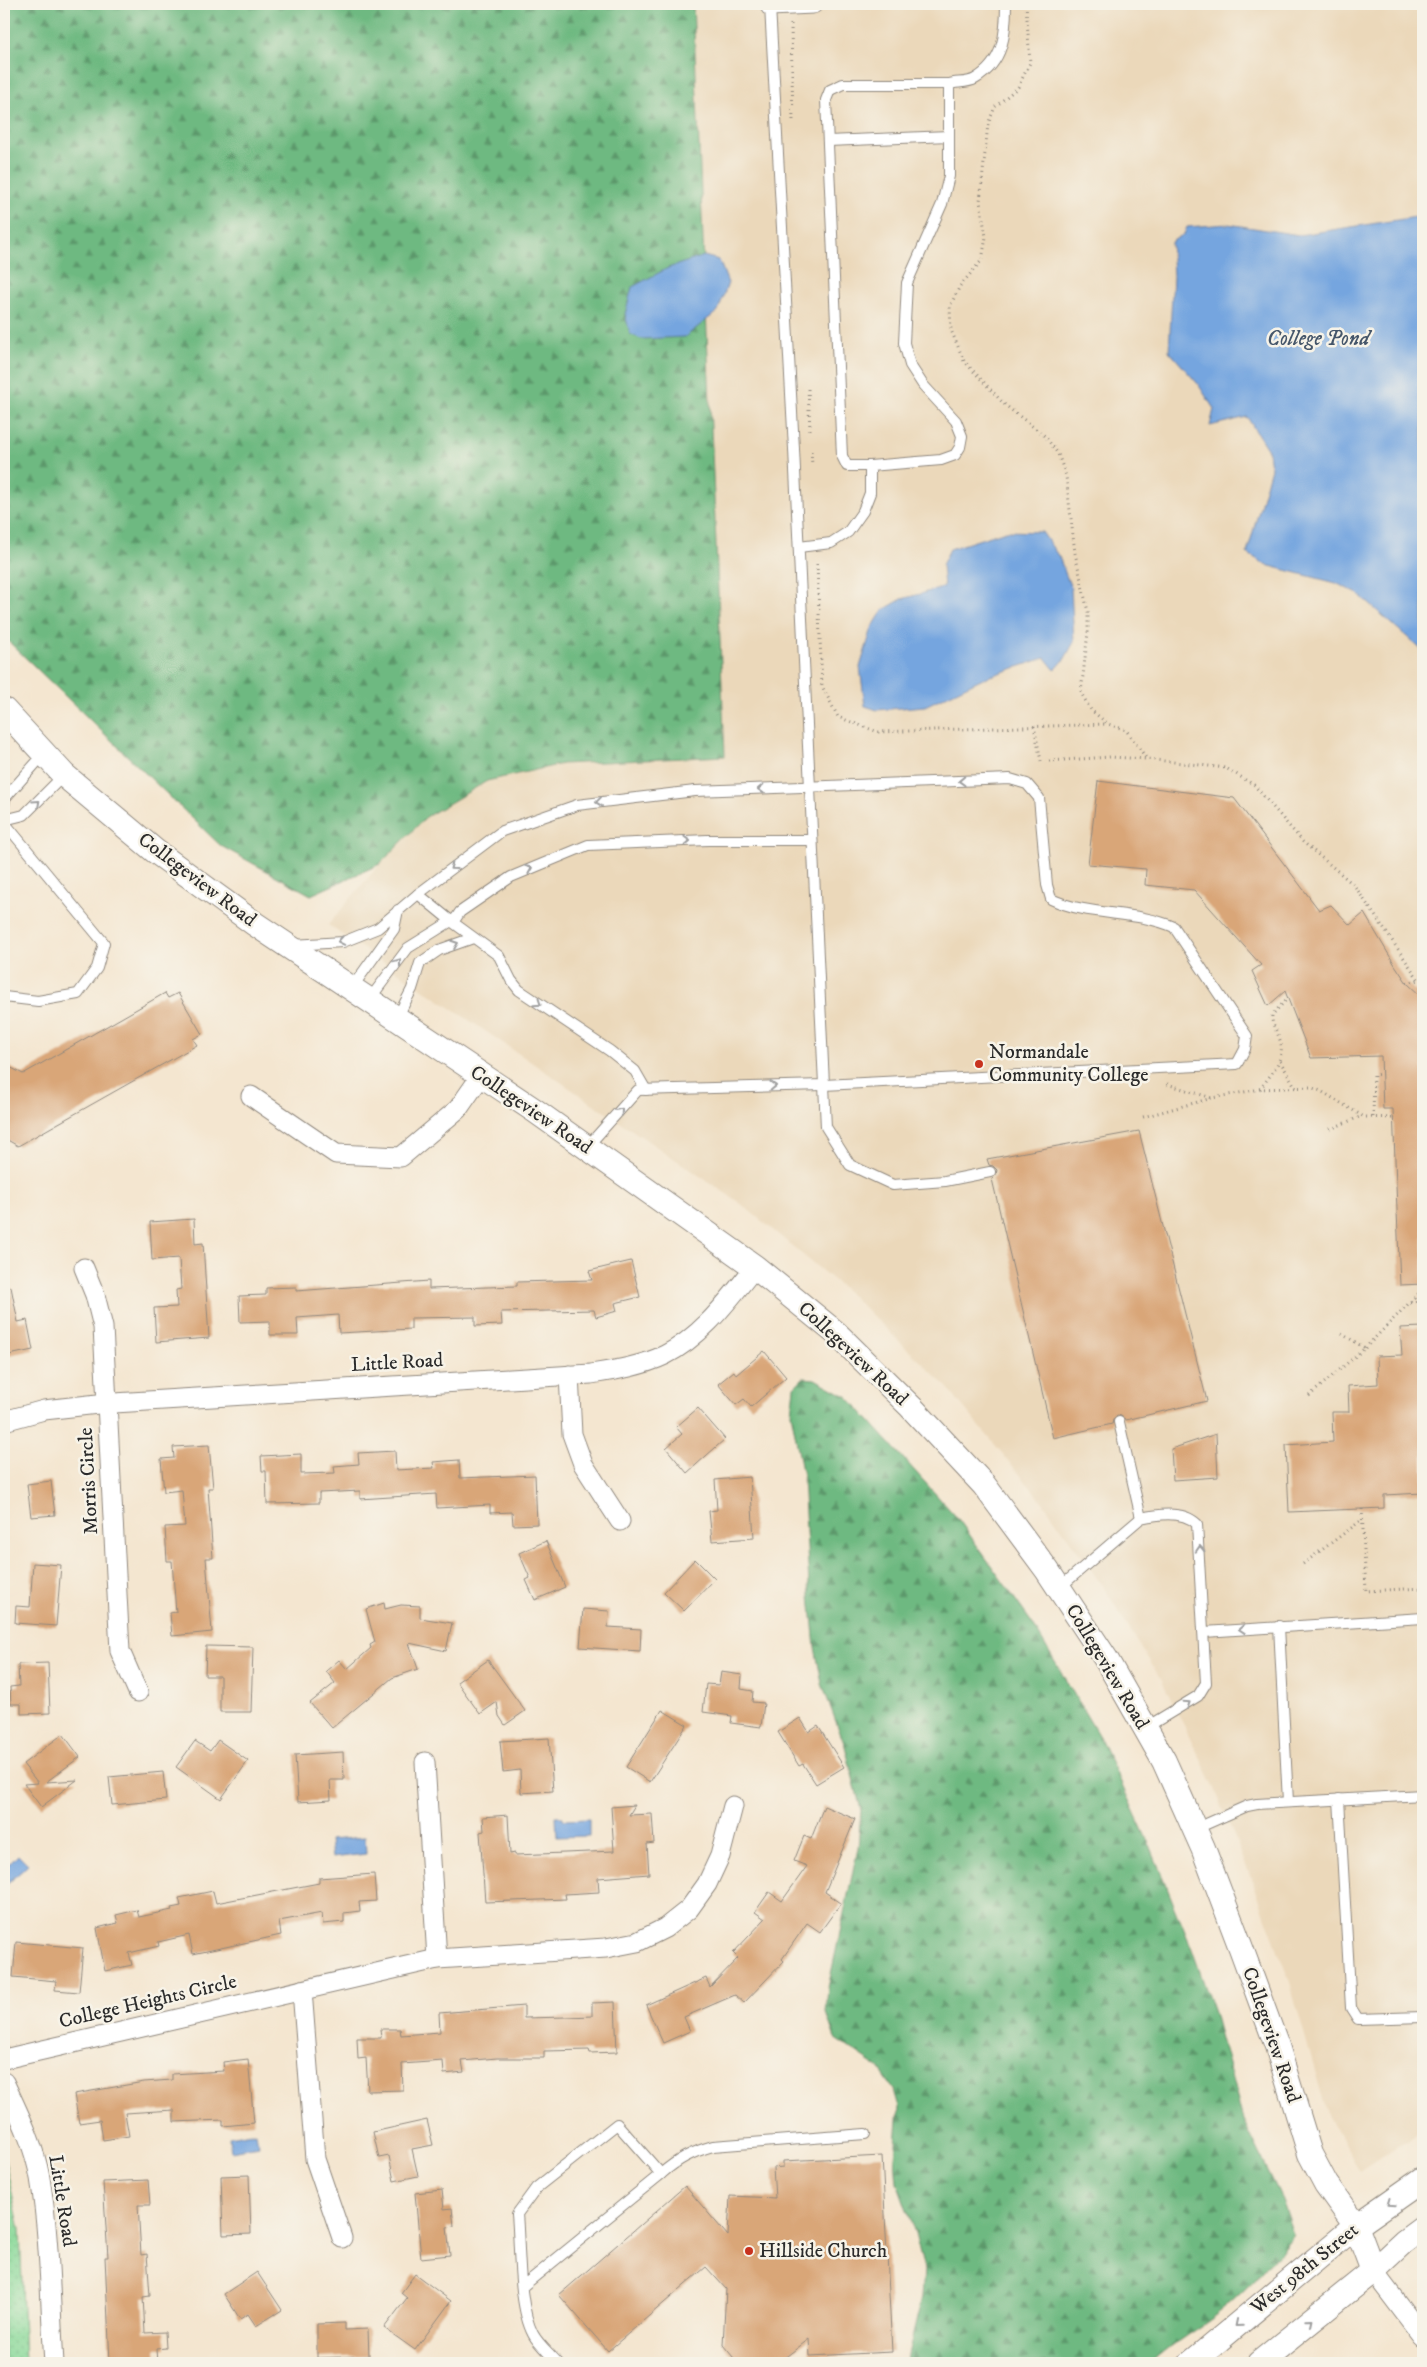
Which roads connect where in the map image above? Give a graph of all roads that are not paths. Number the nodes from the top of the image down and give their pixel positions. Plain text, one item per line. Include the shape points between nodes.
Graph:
1 (813, 4) edge
2 (1006, 4) edge
3 (770, 6) joint
4 (949, 84) junction
5 (948, 136) junction
6 (828, 141) junction
7 (870, 466) junction
8 (799, 547) junction
9 (4, 710) edge
10 (44, 754) junction
11 (64, 776) junction
12 (810, 788) junction
13 (4, 806) edge
14 (4, 821) edge
15 (812, 840) junction
16 (418, 894) junction
17 (398, 910) junction
18 (451, 921) junction
19 (473, 938) junction
20 (287, 945) junction
21 (360, 995) junction
22 (4, 997) edge
23 (396, 1019) junction
24 (481, 1076) junction
25 (824, 1085) junction
26 (646, 1090) junction
27 (252, 1096) dead end
28 (587, 1148) junction
29 (990, 1172) dead end
30 (755, 1267) junction
31 (84, 1268) dead end
32 (569, 1375) junction
33 (108, 1403) junction
34 (4, 1421) edge
35 (1120, 1422) dead end
36 (1141, 1518) junction
37 (620, 1521) dead end
38 (1059, 1588) junction
39 (1423, 1618) edge
40 (1279, 1626) junction
41 (1204, 1632) junction
42 (138, 1692) dead end
43 (1145, 1728) junction
44 (425, 1762) dead end
45 (1423, 1795) edge
46 (1339, 1799) junction
47 (1288, 1802) junction
48 (733, 1806) dead end
49 (1195, 1828) junction
50 (437, 1959) junction
51 (302, 1990) junction
52 (1423, 2017) edge
53 (4, 2058) edge
54 (4, 2082) edge
55 (865, 2134) dead end
56 (661, 2174) junction
57 (1423, 2179) edge
58 (1356, 2226) junction
59 (1423, 2228) edge
60 (342, 2238) dead end
61 (1373, 2271) junction
62 (523, 2286) junction
63 (1423, 2337) edge
64 (54, 2363) edge
65 (558, 2363) edge
66 (1191, 2363) edge
67 (1259, 2363) edge

1 - 3 street
2 - 4 lane via 1006,32 1002,48 990,67 974,80
3 - 8 lane
4 - 5 lane
4 - 6 lane via 835,86 826,100
5 - 6 lane
5 - 7 lane via 949,176 942,204 907,283 904,343 910,366 956,421 962,436 960,447 955,454 941,460
6 - 7 lane via 842,456 847,466
7 - 8 lane via 870,493 863,511 848,532 831,543
8 - 12 lane
9 - 10 street, Collegeview Road
10 - 11 street, Collegeview Road
10 - 13 lane via 4,798
14 -> 11 lane via 24,815
11 - 20 street, Collegeview Road via 155,851
12 - 15 lane
12 -> 16 lane via 695,791 577,805 502,832
25 -> 12 lane via 1237,1064 1248,1036 1174,927 1156,919 1065,906 1051,899 1039,798 1027,784 1010,779
14 - 22 lane via 104,943 97,968 78,994 38,1001
18 -> 15 lane via 511,877 588,845
15 - 25 lane
16 - 17 lane
16 - 18 lane
17 -> 20 lane via 378,928 342,942
17 - 21 lane via 394,929
18 - 19 lane
21 -> 18 lane via 408,948
23 -> 19 lane via 412,989 420,963 439,950
19 -> 26 lane via 499,956 519,990 610,1050 635,1071
20 - 21 street, Collegeview Road
21 - 23 street, Collegeview Road
23 - 24 street, Collegeview Road
24 - 27 street via 458,1109 401,1157 336,1154
24 - 28 street, Collegeview Road
26 -> 25 lane
25 - 29 lane via 826,1127 850,1165 893,1185 945,1181
28 -> 26 lane via 638,1090
28 - 30 street, Collegeview Road
30 - 32 street, Little Road via 696,1334 665,1355 628,1368
30 - 38 street, Collegeview Road via 836,1334 911,1407 984,1486
31 - 33 street, Morris Circle via 103,1327
32 - 33 street, Little Road
32 - 37 street via 572,1434 583,1464
33 - 34 street, Little Road via 44,1410
33 - 42 street, Morris Circle via 120,1650
35 - 36 lane
36 - 38 lane
41 -> 36 lane via 1197,1524 1175,1515
38 - 43 street, Collegeview Road via 1106,1659
39 - 40 lane
40 -> 41 lane
40 - 47 lane
43 -> 41 lane via 1198,1696 1206,1683
43 - 49 street, Collegeview Road
44 - 50 street
45 - 46 lane
46 - 47 lane
46 - 52 lane via 1351,2008 1358,2019
47 - 49 lane via 1247,1806
48 - 50 street, College Heights Circle via 720,1856 707,1884 689,1909 664,1928 637,1942 606,1948
49 - 58 street, Collegeview Road via 1277,2046 1310,2154 1326,2184
50 - 51 street, College Heights Circle
51 - 53 street, College Heights Circle
51 - 60 street via 313,2150
54 - 64 street, Little Road via 22,2121 40,2176
55 - 56 lane via 713,2146 685,2156
56 - 62 lane
56 - 62 lane via 617,2124 536,2188 517,2214
57 -> 58 street, West 98th Street
58 - 61 street, Collegeview Road
58 -> 66 street, West 98th Street
59 - 61 street
61 - 63 street
67 -> 61 street
62 - 65 lane via 525,2309 533,2334

